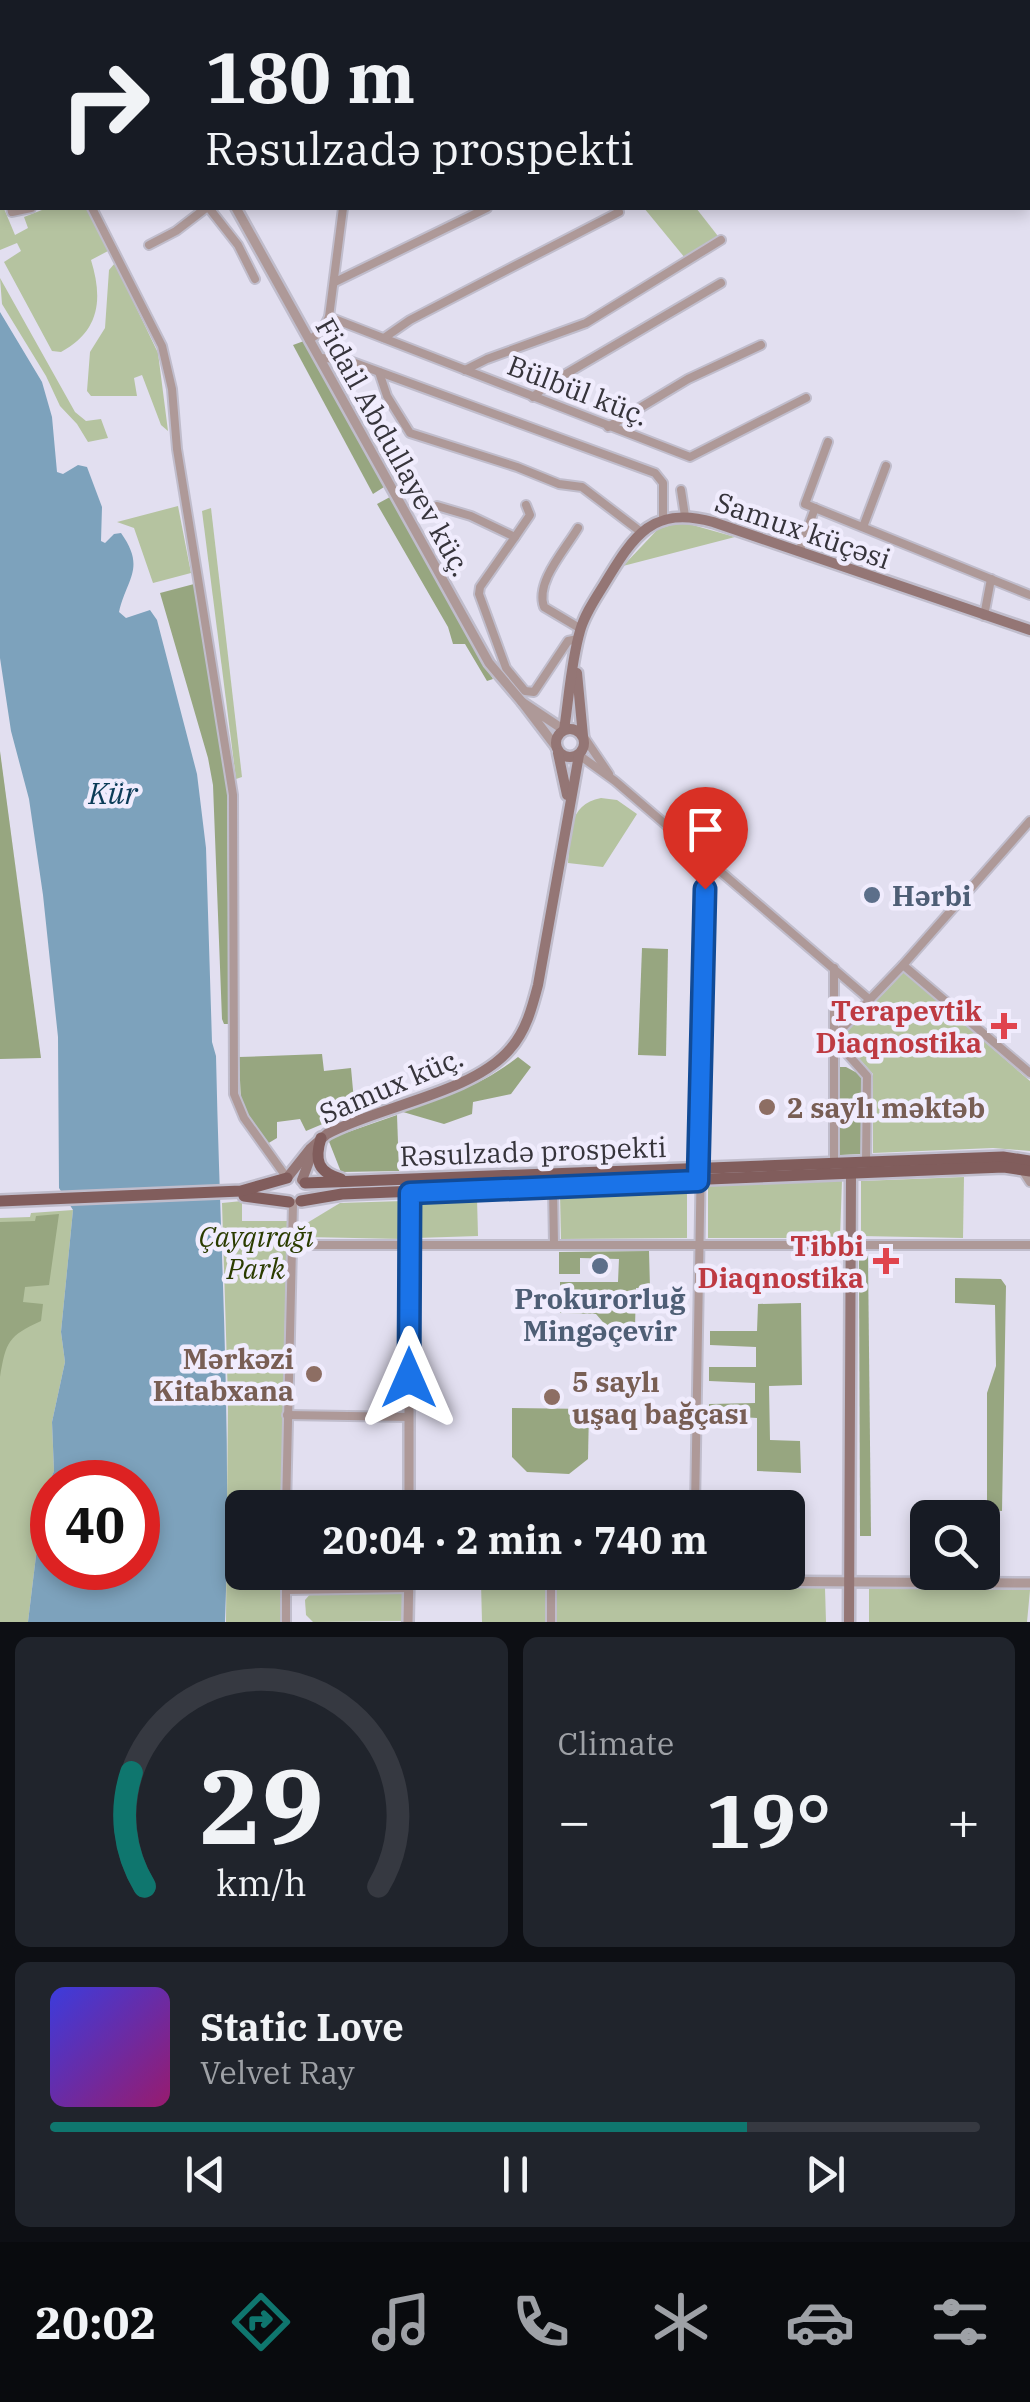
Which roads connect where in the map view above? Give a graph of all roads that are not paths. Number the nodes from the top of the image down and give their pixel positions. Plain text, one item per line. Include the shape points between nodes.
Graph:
1 (93, 210) edge
2 (205, 210) edge
3 (210, 210) edge
4 (237, 210) edge
5 (344, 210) edge
6 (482, 210) edge
7 (620, 212) dead end
8 (720, 240) dead end
9 (149, 245) dead end
10 (255, 279) dead end
11 (336, 282) junction
12 (720, 283) dead end
13 (329, 317) junction
14 (384, 338) junction
15 (309, 340) junction
16 (761, 345) dead end
17 (320, 358) junction
18 (464, 370) junction
19 (379, 372) junction
20 (533, 397) junction
21 (806, 398) dead end
22 (608, 427) junction
23 (828, 442) dead end
24 (886, 466) dead end
25 (681, 490) dead end
26 (526, 505) dead end
27 (437, 506) dead end
28 (815, 508) junction
29 (685, 516) junction
30 (663, 519) junction
31 (578, 528) dead end
32 (863, 528) junction
33 (641, 532) junction
34 (514, 537) junction
35 (799, 552) junction
36 (992, 579) junction
37 (1030, 594) edge
38 (984, 616) junction
39 (1030, 630) edge
40 (579, 634) junction
41 (576, 657) junction
42 (522, 702) junction
43 (564, 730) junction
44 (584, 737) junction
45 (557, 748) junction
46 (579, 755) junction
47 (615, 781) junction
48 (569, 806) junction
49 (1030, 821) edge
50 (706, 862) junction
51 (903, 966) junction
52 (834, 968) junction
53 (870, 1000) junction
54 (833, 1038) junction
55 (1030, 1073) edge
56 (321, 1138) junction
57 (867, 1162) junction
58 (1004, 1162) junction
59 (834, 1164) junction
60 (1027, 1167) edge
61 (851, 1175) junction
62 (698, 1176) junction
63 (288, 1178) junction
64 (304, 1181) junction
65 (1030, 1182) edge
66 (355, 1183) junction
67 (553, 1187) junction
68 (241, 1193) junction
69 (410, 1193) junction
70 (294, 1202) junction
71 (0, 1204) edge
72 (410, 1244) junction
73 (554, 1244) junction
74 (697, 1244) junction
75 (849, 1244) junction
76 (290, 1245) junction
77 (1030, 1245) edge
78 (287, 1415) junction
79 (409, 1417) junction
80 (286, 1490) edge
81 (408, 1490) edge
82 (695, 1490) edge
83 (805, 1580) edge
84 (849, 1582) junction
85 (1030, 1583) edge
86 (286, 1590) edge
87 (408, 1590) edge
88 (551, 1590) edge
89 (286, 1622) edge
90 (408, 1622) edge
91 (551, 1622) edge
92 (849, 1622) edge

1 - 63 street via 168,369 232,795 234,1094
2 - 9 street
3 - 10 street
4 - 15 street, Fidail Abdullayev küç.
5 - 11 street
6 - 11 street
7 - 14 street
8 - 18 street via 586,323
11 - 13 street
12 - 20 street
13 - 14 street, Bülbül küç.
13 - 15 street
14 - 18 street, Bülbül küç.
15 - 17 street, Fidail Abdullayev küç.
16 - 22 street
17 - 19 street
17 - 42 street, Fidail Abdullayev küç. via 489,664
18 - 20 street, Bülbül küç.
19 - 30 street via 655,473 663,483
19 - 33 street via 410,433 582,487
20 - 22 street, Bülbül küç.
21 - 22 street, Bülbül küç. via 692,457
23 - 28 street via 804,501
24 - 32 street
25 - 29 street
26 - 34 street via 530,516
27 - 34 street
28 - 32 street
28 - 35 street
29 - 30 main road, Samux küçəsi
29 - 35 main road, Samux küçəsi
30 - 33 main road, Samux küçəsi
31 - 40 street via 542,588 542,604
32 - 36 street
33 - 40 main road, Samux küçəsi
34 - 40 street via 479,594 506,668 531,693
35 - 38 main road, Samux küçəsi
36 - 37 street
36 - 38 street
38 - 39 main road, Samux küçəsi
40 - 41 main road, Samux küçəsi
41 - 43 main road
41 - 44 main road
42 - 43 street
42 - 45 street
43 - 44 main road
43 - 45 main road
44 - 46 main road
44 - 47 street
45 - 46 main road via 566,757
45 - 48 main road
46 - 47 street
46 - 48 main road, Samux küç.
47 - 50 street
48 - 56 main road, Samux küç. via 535,995 513,1046 469,1078
49 - 51 street
50 - 52 street
50 - 62 street
51 - 53 street
51 - 55 street
52 - 53 street
52 - 54 street
53 - 54 street
54 - 57 street via 867,1076
54 - 59 street
56 - 63 main road, Samux küç.
56 - 64 main road
56 - 66 main road via 321,1170
57 - 58 main road, Rəsulzadə prospekti
57 - 59 main road, Rəsulzadə prospekti
57 - 61 street
58 - 60 main road
58 - 61 main road, Rəsulzadə prospekti
59 - 61 street
59 - 62 main road, Rəsulzadə prospekti
60 - 65 street
61 - 62 main road, Rəsulzadə prospekti
61 - 75 main road
62 - 66 main road, Rəsulzadə prospekti
62 - 67 main road, Rəsulzadə prospekti
62 - 74 street
63 - 64 main road
63 - 68 main road
63 - 70 main road via 282,1197
64 - 66 main road, Rəsulzadə prospekti
64 - 70 main road via 306,1194
67 - 69 main road, Rəsulzadə prospekti
67 - 73 street
68 - 70 main road, Rəsulzadə prospekti
68 - 71 main road
69 - 70 main road, Rəsulzadə prospekti
69 - 72 street
70 - 76 street
72 - 73 street
72 - 76 street
72 - 79 street
73 - 74 street
74 - 75 street
74 - 82 street
75 - 77 street
75 - 84 main road
76 - 78 street
78 - 79 street
78 - 80 street
79 - 81 street
83 - 84 street
84 - 85 street
84 - 92 main road
86 - 89 street
87 - 90 street
88 - 91 street

